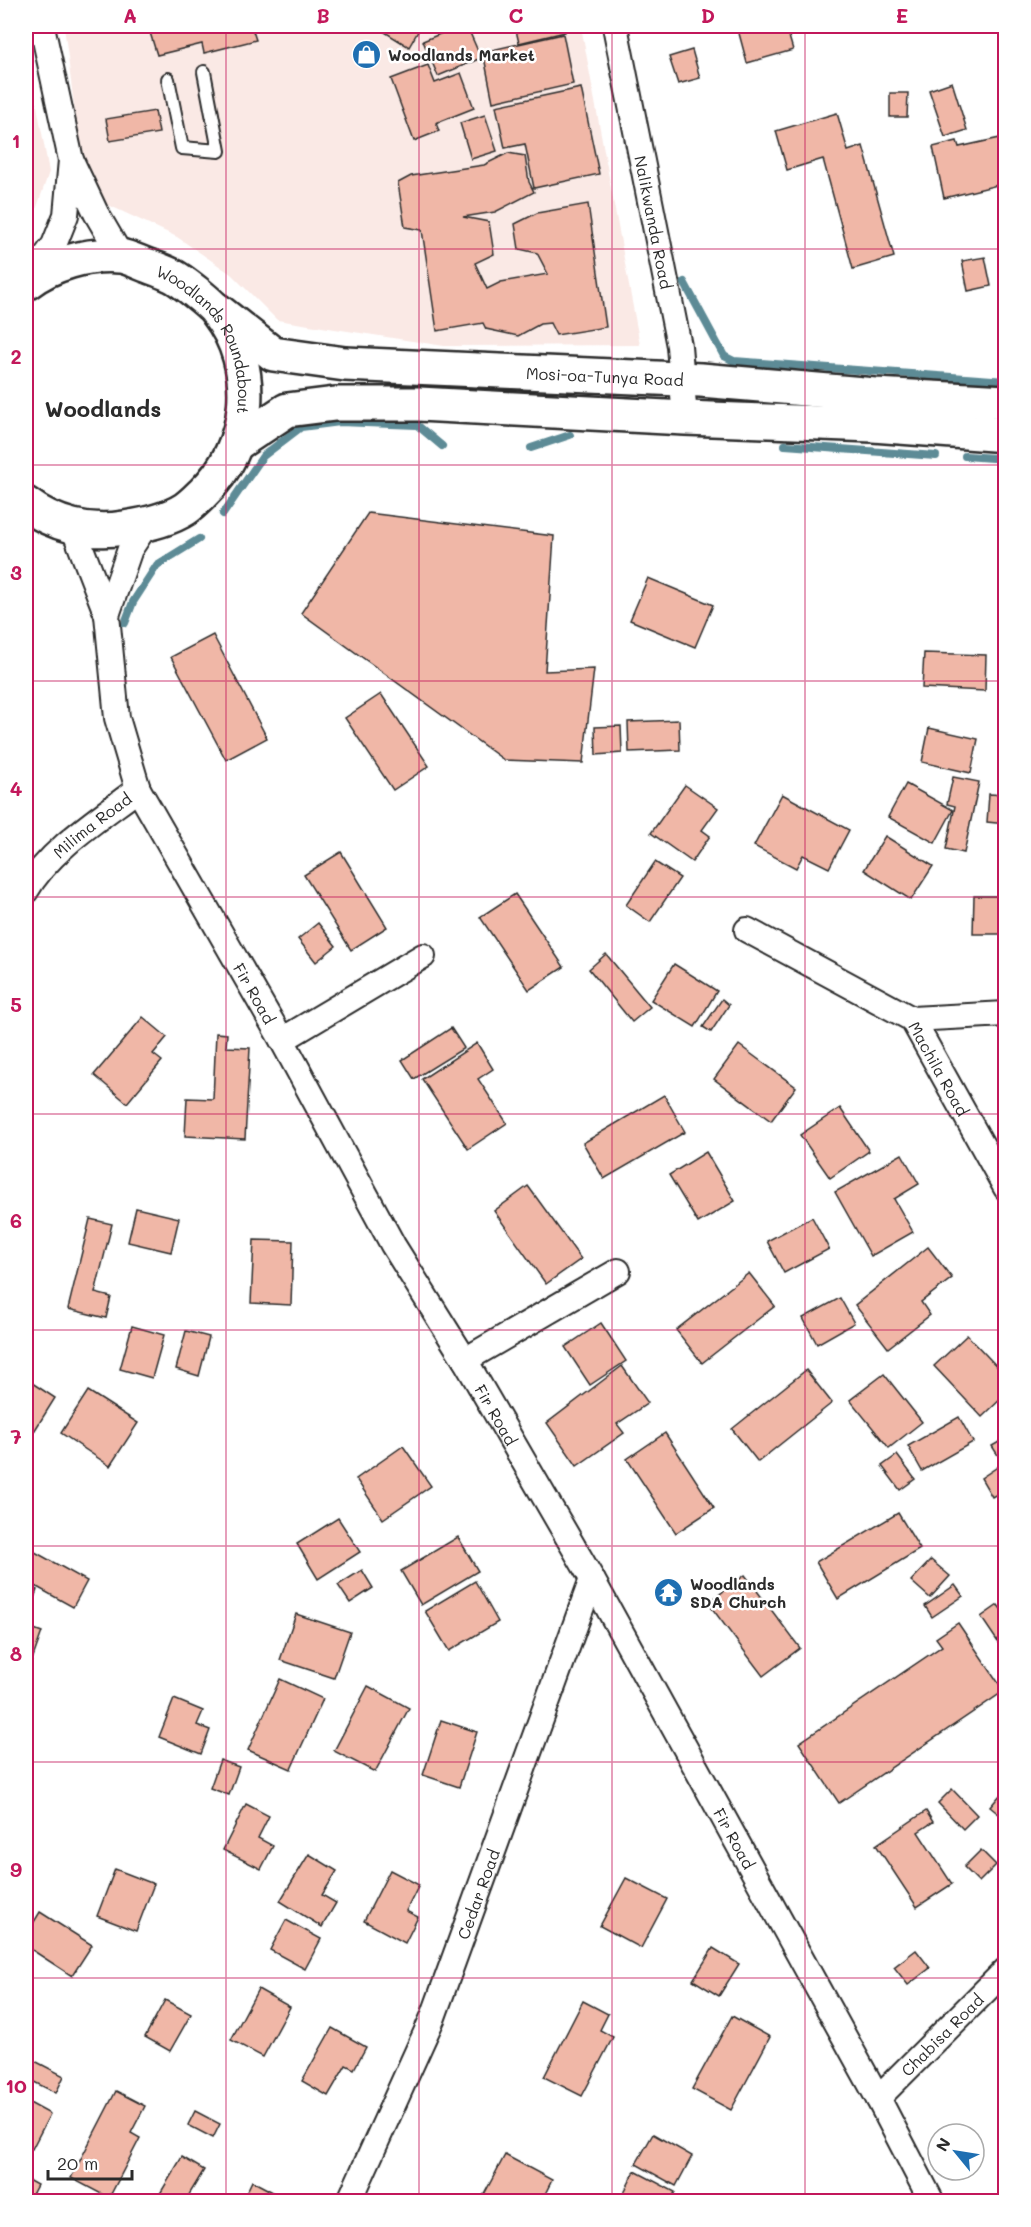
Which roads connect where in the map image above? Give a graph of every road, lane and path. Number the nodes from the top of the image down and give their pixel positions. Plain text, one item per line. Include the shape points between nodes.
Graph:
1 (42, 26) edge
2 (615, 26) edge
3 (204, 72) dead end
4 (168, 79) dead end
5 (71, 160) junction
6 (121, 256) junction
7 (27, 282) edge
8 (217, 310) junction
9 (683, 379) junction
10 (1005, 402) edge
11 (685, 418) junction
12 (1005, 435) edge
13 (237, 444) junction
14 (44, 519) edge
15 (146, 525) junction
16 (107, 615) junction
17 (138, 789) junction
18 (26, 891) edge
19 (747, 930) dead end
20 (423, 956) dead end
21 (1005, 1014) edge
22 (912, 1018) junction
23 (282, 1040) junction
24 (1005, 1188) edge
25 (618, 1271) dead end
26 (465, 1360) junction
27 (592, 1579) junction
28 (1005, 1970) edge
29 (878, 2098) junction
30 (349, 2202) edge
31 (932, 2202) edge

1 - 5 street
2 - 9 street, Nalikwanda Road
3 - 4 lane via 219,151 182,148
5 - 6 street
5 - 7 street via 66,215 54,245
6 - 7 main road, Woodlands Roundabout via 89,257 57,265
6 - 8 main road, Woodlands Roundabout via 174,276
8 - 9 main road, Mosi-oa-Tunya Road via 273,354 300,359
8 - 13 main road, Woodlands Roundabout via 241,362 246,390
9 - 10 main road, Mosi-oa-Tunya Road
9 - 11 street, Nalikwanda Road
11 - 12 main road
11 - 13 main road via 419,404 335,404 287,410
13 - 15 main road, Woodlands Roundabout via 216,480 185,509
14 - 15 main road, Woodlands Roundabout via 109,531
14 - 16 street, Fir Road
15 - 16 street, Fir Road via 130,549
16 - 17 street, Fir Road via 117,718
17 - 18 street, Milima Road via 74,838 33,877
17 - 23 street, Fir Road
19 - 22 street, Machila Road
20 - 23 street
21 - 22 street
22 - 24 street, Machila Road
23 - 26 street, Fir Road via 393,1245
25 - 26 street
26 - 27 street, Fir Road
27 - 29 street, Fir Road
27 - 30 street, Cedar Road via 433,2017
28 - 29 street, Chabisa Road
29 - 31 street, Fir Road

